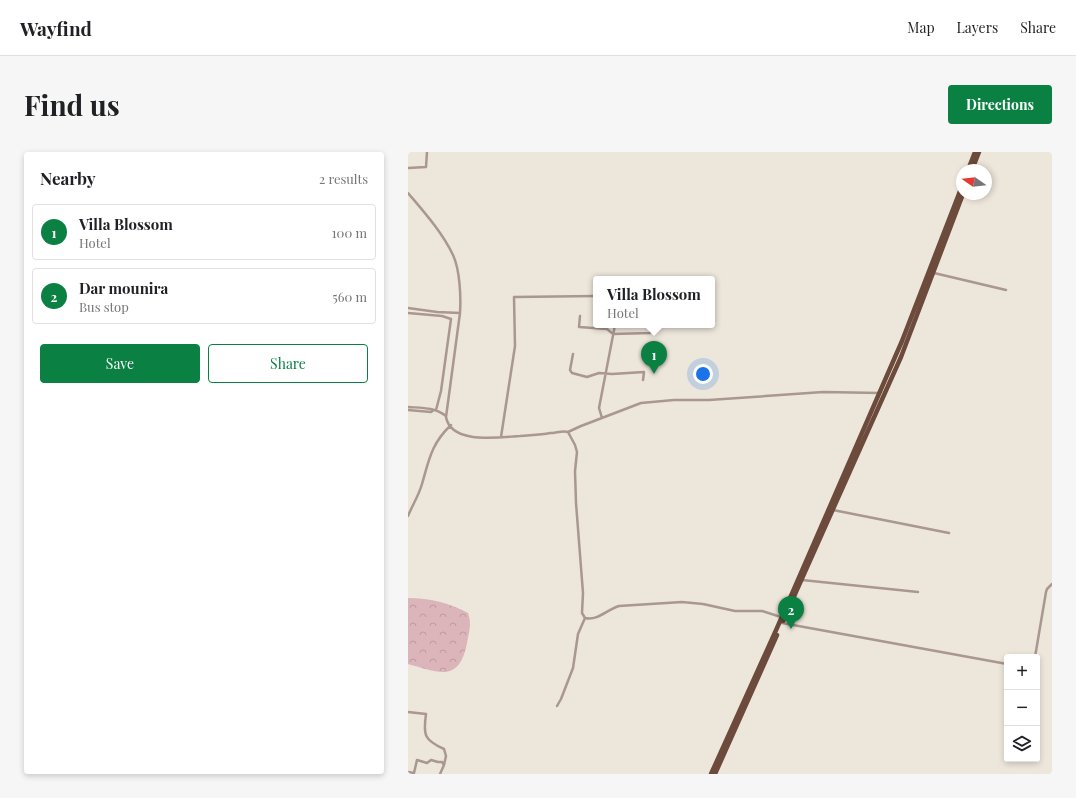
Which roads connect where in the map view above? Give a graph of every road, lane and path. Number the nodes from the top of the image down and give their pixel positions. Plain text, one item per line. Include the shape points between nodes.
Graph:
1 (427, 152) edge
2 (975, 152) edge
3 (979, 152) edge
4 (970, 164) edge
5 (974, 164) edge
6 (408, 168) edge
7 (408, 193) edge
8 (957, 200) edge
9 (961, 200) edge
10 (933, 273) junction
11 (1006, 290) dead end
12 (593, 296) edge
13 (408, 308) edge
14 (408, 312) edge
15 (460, 313) junction
16 (580, 316) dead end
17 (593, 328) edge
18 (598, 328) edge
19 (614, 328) edge
20 (652, 328) edge
21 (613, 334) junction
22 (573, 354) dead end
23 (605, 374) junction
24 (643, 380) dead end
25 (880, 393) junction
26 (408, 407) edge
27 (408, 410) edge
28 (435, 410) junction
29 (446, 417) junction
30 (602, 418) junction
31 (451, 425) junction
32 (568, 432) junction
33 (501, 437) junction
34 (832, 510) junction
35 (408, 516) edge
36 (950, 533) dead end
37 (801, 580) junction
38 (1052, 584) edge
39 (918, 592) dead end
40 (781, 616) junction
41 (585, 618) junction
42 (782, 623) junction
43 (1036, 654) edge
44 (1004, 663) edge
45 (557, 706) dead end
46 (408, 712) edge
47 (444, 765) junction
48 (408, 772) edge
49 (440, 774) edge
50 (711, 774) edge
51 (715, 774) edge

1 - 6 street via 426,166
2 - 4 highway
3 - 5 highway
7 - 15 street via 433,223 454,256
8 - 25 highway
9 - 10 highway
10 - 11 street
10 - 34 highway via 901,357
12 - 33 street via 514,297 515,346
13 - 15 street
14 - 28 street via 451,319 441,391
15 - 29 street
16 - 17 street via 579,326
18 - 21 street via 607,329
19 - 21 street
20 - 21 street via 650,333
21 - 23 street
22 - 23 street via 570,370 572,373 587,377 594,373
23 - 24 street via 644,372
23 - 30 street via 599,408
25 - 30 street via 823,392 709,400 661,400 635,404
25 - 40 highway
26 - 28 street
27 - 28 street
28 - 29 street
29 - 31 street
30 - 32 street
31 - 33 street via 457,431 470,436 488,439
31 - 35 street via 435,445
32 - 33 street
32 - 41 street via 577,452 576,502 583,593 582,613
34 - 36 street
34 - 37 highway
37 - 39 street
37 - 42 highway
38 - 43 street via 1046,589
40 - 41 street via 762,611 735,610 682,602 619,606 596,618
40 - 50 highway
41 - 45 street via 578,634 572,668
42 - 44 street
42 - 51 highway
46 - 47 street via 426,714 426,736 431,743 444,749
47 - 48 street via 442,762 431,760 427,763 417,760 414,773
47 - 49 street

